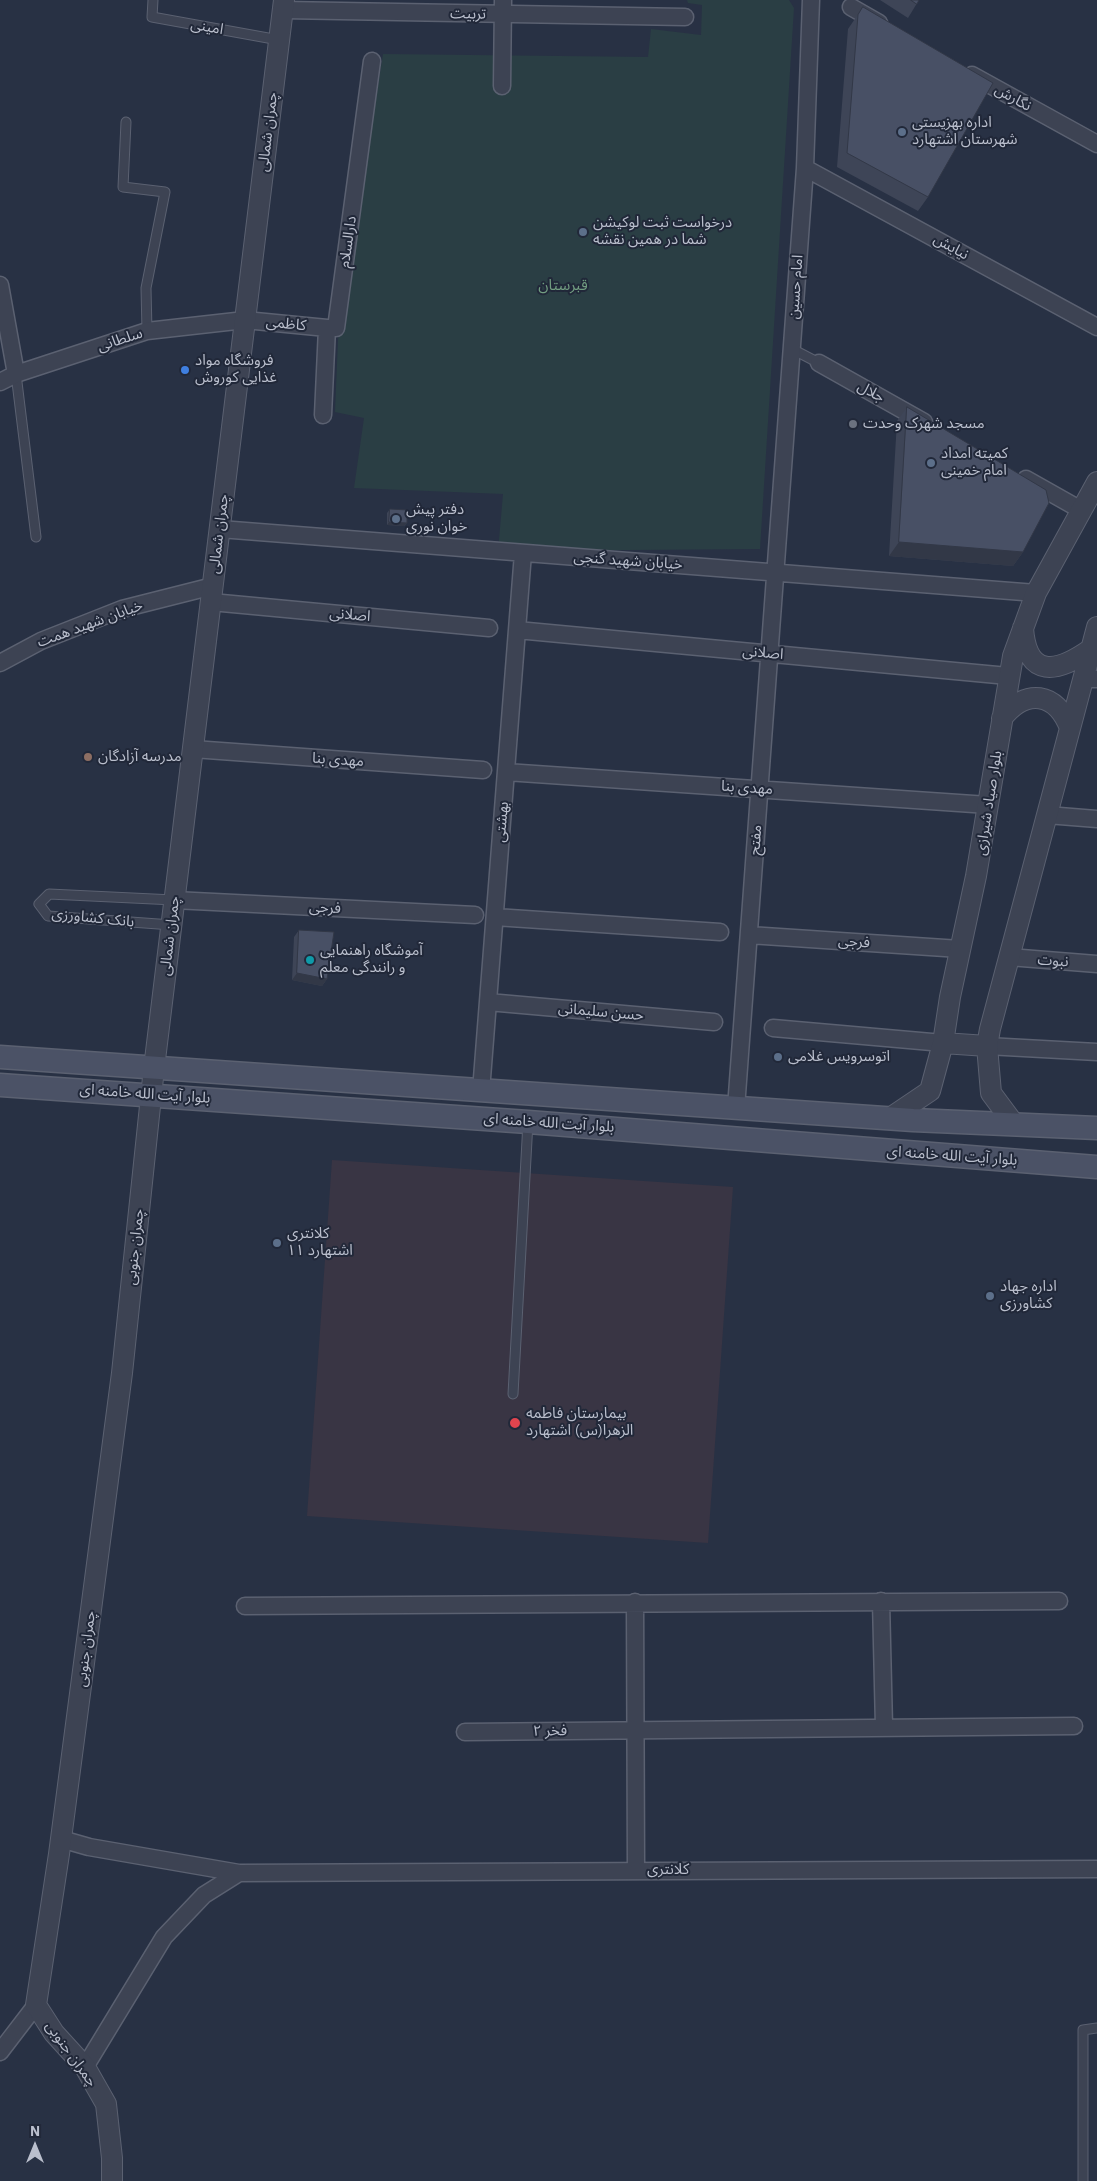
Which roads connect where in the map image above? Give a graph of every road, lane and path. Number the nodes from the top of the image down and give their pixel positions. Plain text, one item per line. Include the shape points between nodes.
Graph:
1 (153, 0) edge
2 (811, 0) edge
3 (283, 5) edge
4 (503, 7) edge
5 (851, 7) dead end
6 (685, 17) dead end
7 (893, 31) edge
8 (279, 40) junction
9 (372, 61) dead end
10 (961, 69) edge
11 (502, 86) dead end
12 (126, 122) dead end
13 (1097, 144) edge
14 (805, 168) junction
15 (0, 285) edge
16 (245, 320) junction
17 (1097, 327) edge
18 (327, 328) junction
19 (148, 331) junction
20 (792, 349) junction
21 (819, 363) joint
22 (16, 374) junction
23 (0, 382) edge
24 (324, 415) dead end
25 (938, 430) edge
26 (1014, 472) edge
27 (1091, 495) edge
28 (220, 529) junction
29 (36, 537) dead end
30 (523, 553) junction
31 (775, 573) junction
32 (212, 594) junction
33 (1036, 594) junction
34 (1097, 627) edge
35 (489, 628) dead end
36 (1023, 628) junction
37 (517, 630) junction
38 (1094, 650) edge
39 (769, 654) junction
40 (0, 663) edge
41 (1008, 676) junction
42 (1090, 679) edge
43 (1002, 718) junction
44 (1070, 728) junction
45 (193, 749) junction
46 (483, 770) dead end
47 (506, 772) junction
48 (759, 789) junction
49 (988, 805) junction
50 (1047, 815) junction
51 (1097, 819) edge
52 (174, 900) junction
53 (475, 915) dead end
54 (494, 917) junction
55 (172, 925) junction
56 (720, 932) dead end
57 (749, 935) junction
58 (960, 950) junction
59 (1009, 957) junction
60 (1097, 964) edge
61 (488, 1002) junction
62 (714, 1022) dead end
63 (773, 1028) dead end
64 (943, 1043) junction
65 (987, 1046) junction
66 (1097, 1052) edge
67 (0, 1058) edge
68 (154, 1068) junction
69 (0, 1085) edge
70 (481, 1090) junction
71 (152, 1094) junction
72 (736, 1108) junction
73 (890, 1118) junction
74 (528, 1122) junction
75 (1014, 1124) junction
76 (1097, 1128) edge
77 (1097, 1167) edge
78 (513, 1394) dead end
79 (881, 1601) junction
80 (1058, 1601) dead end
81 (635, 1602) junction
82 (245, 1606) dead end
83 (1074, 1726) dead end
84 (884, 1727) junction
85 (635, 1730) junction
86 (465, 1732) dead end
87 (61, 1839) junction
88 (1097, 1869) edge
89 (636, 1870) junction
90 (239, 1873) junction
91 (36, 2005) junction
92 (1097, 2028) edge
93 (0, 2052) edge
94 (85, 2067) junction
95 (112, 2181) edge
96 (1083, 2181) edge

1 - 8 lane, امینی via 152,17
2 - 14 street, امام حسین
3 - 4 street, تربیت
3 - 8 street, چمران شمالی
4 - 6 street, تربیت
4 - 11 street, تربیت
5 - 7 street
8 - 16 street, چمران شمالی
9 - 18 street, دارالسلام via 336,328
10 - 13 street, نگارش
12 - 19 lane via 123,187 165,192 146,288
14 - 17 street, نیایش
14 - 20 street, امام حسین
15 - 22 street
16 - 18 street, کاظمی
16 - 19 street, سلطانی
16 - 28 street, چمران شمالی
18 - 24 street
19 - 22 street, سلطانی
20 - 21 lane, جلال
20 - 31 street, امام حسین
21 - 25 street, جلال
22 - 23 street, سلطانی
22 - 29 lane
26 - 27 street
27 - 33 street, بلوار صیاد شیرازی
28 - 30 street, خیابان شهید گنجی
28 - 32 street, چمران شمالی
30 - 31 street, خیابان شهید گنجی
30 - 37 street, بهشتی
31 - 33 street, خیابان شهید گنجی
31 - 39 street, مفتح
32 - 35 street, اصلانی
32 - 40 street, خیابان شهید همت via 122,609 41,641
32 - 45 street, چمران شمالی
33 - 36 street, بلوار صیاد شیرازی
34 - 38 street
36 - 38 street via 1024,648 1032,660 1045,667 1062,667
36 - 41 street, بلوار صیاد شیرازی
37 - 39 street, اصلانی
37 - 47 street, بهشتی
38 - 42 street
39 - 41 street, اصلانی
39 - 48 street, مفتح
41 - 43 street, بلوار صیاد شیرازی
42 - 44 street
43 - 44 street via 1012,706 1025,699 1040,698 1054,703 1065,714
43 - 49 street, بلوار صیاد شیرازی
44 - 50 street
45 - 46 street, مهدی بنا
45 - 52 street, چمران شمالی
47 - 48 street, مهدی بنا
47 - 54 street, بهشتی
48 - 49 street, مهدی بنا
48 - 57 street, مفتح
49 - 58 street, بلوار صیاد شیرازی
50 - 51 street
50 - 59 street
52 - 53 street, فرجی
52 - 55 street, چمران شمالی
52 - 55 lane, بانک کشاورزی via 48,894 39,904 48,916
54 - 56 street
54 - 61 street, بهشتی
55 - 68 street, چمران شمالی
57 - 58 street, فرجی
57 - 72 street, مفتح
58 - 64 street, بلوار صیاد شیرازی
59 - 60 street, نبوت
59 - 65 street
61 - 62 street, حسن سلیمانی
61 - 70 street, بهشتی
63 - 64 street
64 - 65 street
64 - 73 street, بلوار صیاد شیرازی via 930,1091
65 - 66 street
65 - 75 street via 991,1093
67 - 68 main road, بلوار آیت الله خامنه ای
68 - 70 main road, بلوار آیت الله خامنه ای
68 - 71 street, چمران شمالی
69 - 71 main road, بلوار آیت الله خامنه ای
70 - 72 main road, بلوار آیت الله خامنه ای
71 - 74 main road, بلوار آیت الله خامنه ای
71 - 87 street, چمران جنوبی via 122,1373
72 - 73 main road, بلوار آیت الله خامنه ای
73 - 75 main road, بلوار آیت الله خامنه ای
74 - 77 main road, بلوار آیت الله خامنه ای
74 - 78 lane
75 - 76 main road, بلوار آیت الله خامنه ای
79 - 80 street
79 - 81 street
79 - 84 street
81 - 82 street
81 - 85 street
83 - 84 street, فخر ۲
84 - 85 street, فخر ۲
85 - 86 street, فخر ۲
85 - 89 street
87 - 90 street, کلانتری via 89,1848
87 - 91 street, چمران جنوبی
88 - 89 street, کلانتری
89 - 90 street, کلانتری
90 - 94 street via 204,1895 164,1936
91 - 93 street
91 - 94 street, چمران جنوبی via 54,2033
92 - 96 lane via 1083,2030
94 - 95 street, چمران جنوبی via 106,2104

